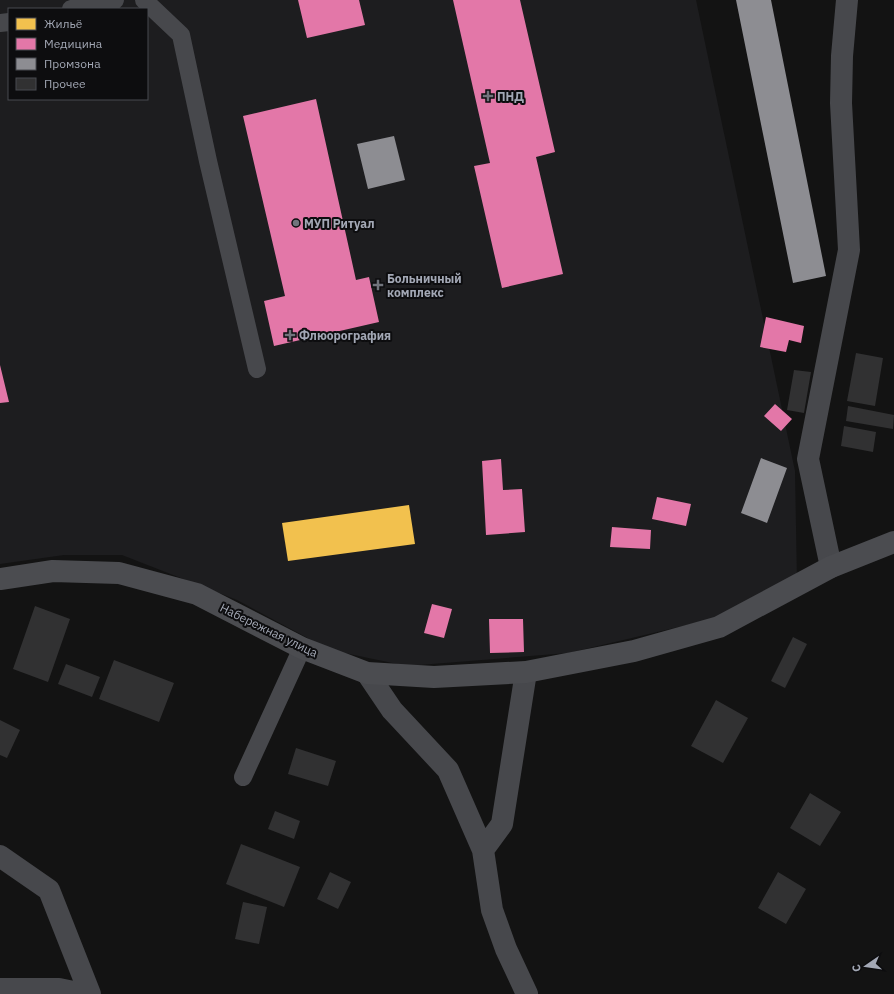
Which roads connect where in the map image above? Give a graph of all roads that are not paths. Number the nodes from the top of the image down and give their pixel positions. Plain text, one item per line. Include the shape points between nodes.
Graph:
1 (115, 0) edge
2 (144, 0) edge
3 (847, 0) edge
4 (76, 8) edge
5 (257, 369) dead end
6 (894, 542) edge
7 (831, 567) junction
8 (0, 579) edge
9 (302, 648) junction
10 (526, 672) junction
11 (367, 673) junction
12 (243, 778) dead end
13 (483, 850) junction
14 (0, 856) edge
15 (0, 989) edge
16 (83, 994) edge
17 (90, 994) edge
18 (525, 994) edge

1 - 4 lane
2 - 5 lane via 181,35
3 - 7 street via 841,104 850,250 808,459
6 - 7 main road, Набережная улица
7 - 10 main road, Набережная улица via 719,627 634,651
8 - 9 main road, Набережная улица via 53,571 119,573 197,594
9 - 11 main road, Набережная улица
9 - 12 lane
10 - 11 main road, Набережная улица via 434,677
10 - 13 street via 502,824
11 - 13 street via 392,710 448,770
13 - 18 street via 492,910
14 - 17 street via 49,890
15 - 16 street via 59,989

